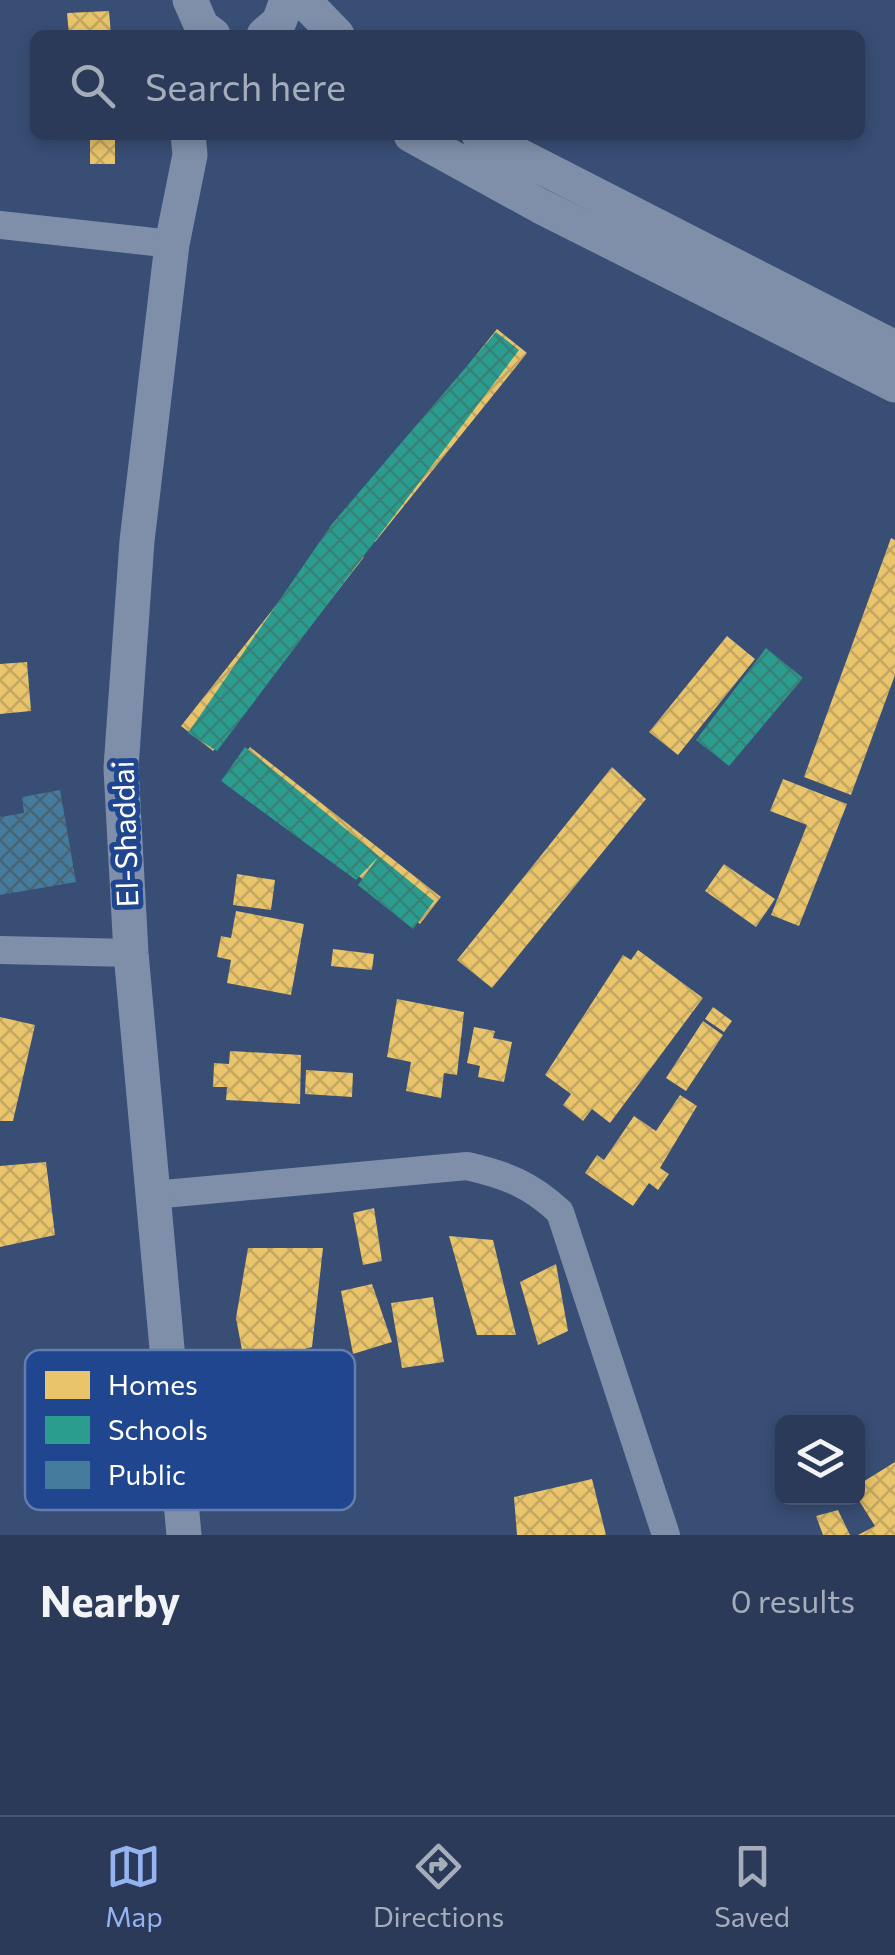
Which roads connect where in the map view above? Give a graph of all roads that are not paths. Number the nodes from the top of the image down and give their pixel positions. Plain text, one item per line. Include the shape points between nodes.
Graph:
1 (286, 0) edge
2 (303, 0) edge
3 (269, 30) edge
4 (332, 30) edge
5 (420, 140) edge
6 (488, 140) edge
7 (193, 142) edge
8 (0, 225) edge
9 (172, 244) junction
10 (782, 311) junction
11 (895, 348) edge
12 (895, 385) edge
13 (0, 950) edge
14 (131, 952) junction
15 (153, 1195) junction
16 (167, 1350) edge
17 (182, 1510) edge
18 (184, 1535) edge
19 (666, 1535) edge

1 - 3 street
2 - 4 street
5 - 10 street via 540,206
6 - 10 street
7 - 9 street, El-Shaddai
8 - 9 street
9 - 14 street, El-Shaddai via 137,541 121,768
10 - 11 street
10 - 12 street
13 - 14 street
14 - 15 street, El-Shaddai
15 - 16 street, El-Shaddai
15 - 19 street via 467,1166 532,1187 560,1212
17 - 18 street, El-Shaddai

